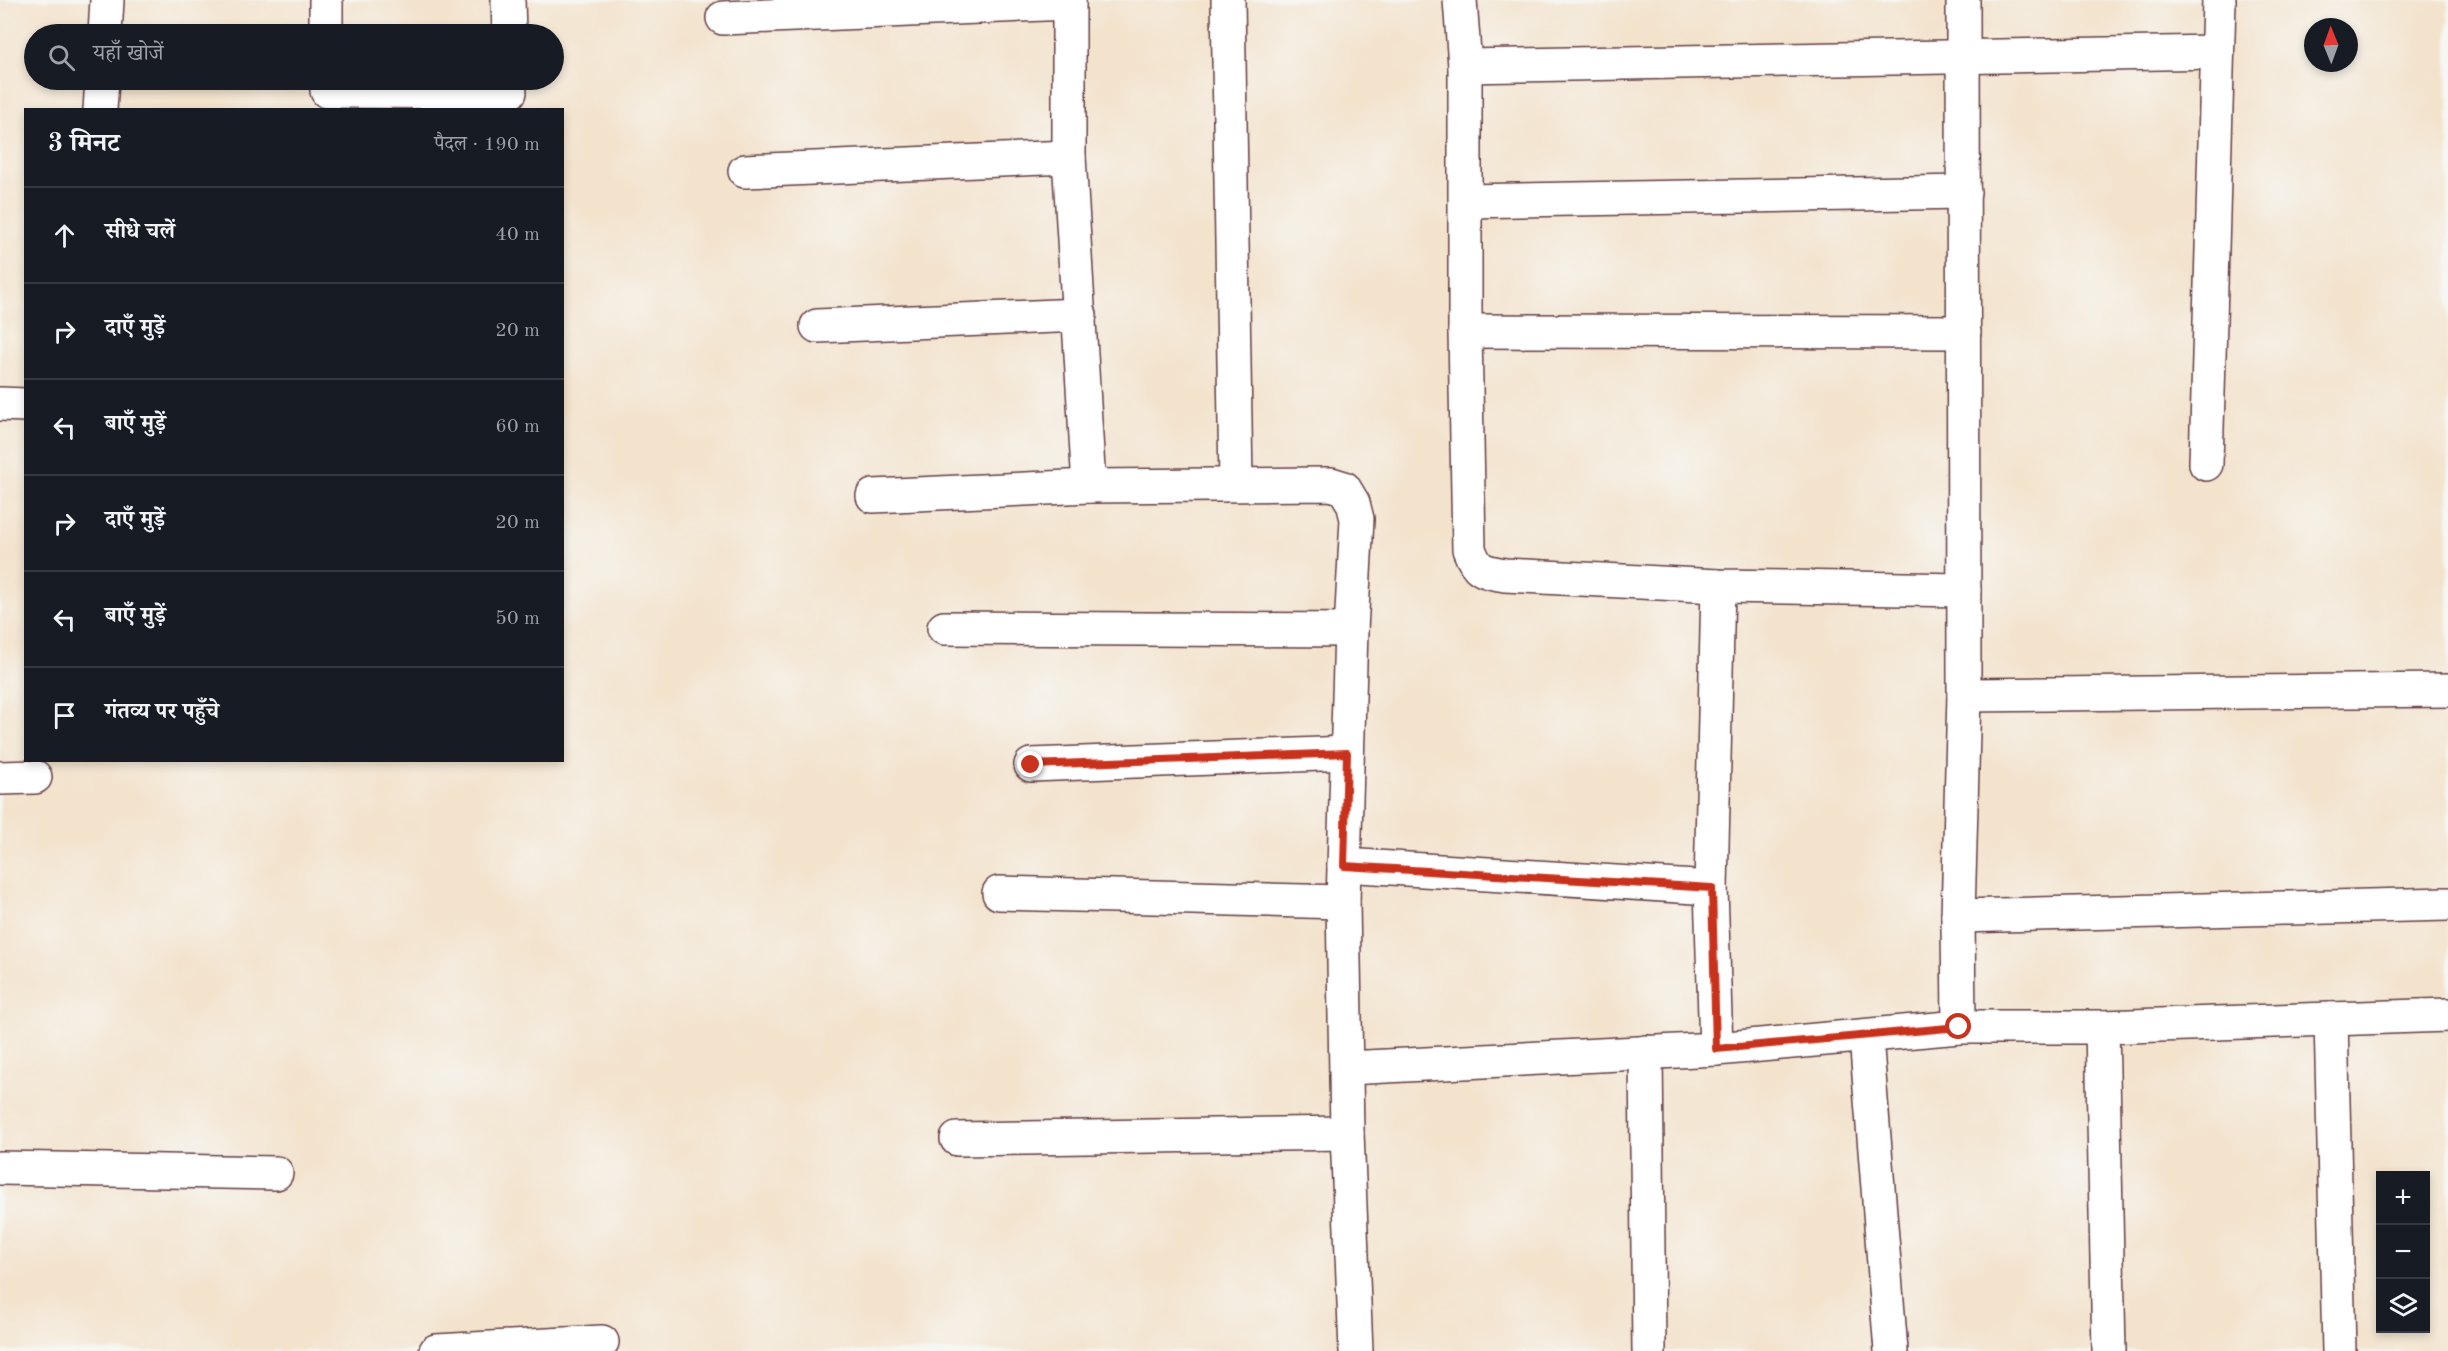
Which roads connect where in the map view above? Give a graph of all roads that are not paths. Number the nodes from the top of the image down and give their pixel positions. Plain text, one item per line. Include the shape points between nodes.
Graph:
1 (107, 0) edge
2 (326, 0) edge
3 (508, 0) edge
4 (1228, 0) edge
5 (1460, 0) edge
6 (1963, 0) edge
7 (2219, 0) edge
8 (1069, 2) edge
9 (723, 18) dead end
10 (106, 24) edge
11 (326, 24) edge
12 (509, 24) edge
13 (2217, 52) junction
14 (1964, 58) junction
15 (1465, 66) junction
16 (101, 90) edge
17 (327, 90) edge
18 (511, 94) edge
19 (100, 108) edge
20 (1069, 157) junction
21 (745, 171) dead end
22 (1964, 192) junction
23 (1466, 201) junction
24 (1080, 315) junction
25 (818, 326) dead end
26 (1465, 331) junction
27 (1964, 332) junction
28 (0, 404) edge
29 (24, 405) edge
30 (2206, 464) dead end
31 (1236, 483) junction
32 (1089, 486) junction
33 (873, 496) dead end
34 (1718, 586) junction
35 (1964, 590) junction
36 (944, 628) dead end
37 (1351, 630) junction
38 (2448, 690) edge
39 (1964, 695) junction
40 (1347, 753) junction
41 (1031, 765) dead end
42 (35, 777) dead end
43 (0, 778) edge
44 (1344, 866) junction
45 (1712, 888) junction
46 (999, 893) dead end
47 (1343, 902) junction
48 (2448, 904) edge
49 (1958, 916) junction
50 (2448, 1015) edge
51 (2331, 1019) junction
52 (1959, 1027) junction
53 (2102, 1027) junction
54 (1866, 1036) junction
55 (1716, 1049) junction
56 (1646, 1052) junction
57 (1347, 1068) junction
58 (1347, 1133) junction
59 (957, 1139) dead end
60 (0, 1168) edge
61 (276, 1173) dead end
62 (602, 1342) dead end
63 (436, 1351) edge
64 (1356, 1351) edge
65 (1649, 1351) edge
66 (1891, 1351) edge
67 (2109, 1351) edge
68 (2339, 1351) edge

1 - 10 street
2 - 11 street
3 - 12 street
4 - 31 street
5 - 15 street
6 - 14 street
7 - 13 street
8 - 9 street
8 - 20 street
13 - 14 street
13 - 30 street
14 - 15 street
14 - 22 street
15 - 23 street
16 - 19 street
17 - 18 street
20 - 21 street
20 - 24 street
22 - 23 street
22 - 27 street
23 - 26 street
24 - 25 street
24 - 32 street
26 - 27 street
26 - 34 street via 1469,549 1477,566 1505,575
27 - 35 street
28 - 29 street
31 - 32 street
31 - 37 street via 1331,484 1344,488 1357,519
32 - 33 street
34 - 35 street
34 - 45 street
35 - 39 street
36 - 37 street
37 - 40 street
38 - 39 street
39 - 49 street
40 - 41 street
40 - 44 street
42 - 43 street
44 - 45 street
44 - 47 street
45 - 55 street
46 - 47 street
47 - 57 street
48 - 49 street
49 - 52 street
50 - 51 street
51 - 53 street
51 - 68 street
52 - 53 street
52 - 54 street
53 - 67 street
54 - 55 street
54 - 66 street
55 - 56 street
56 - 57 street
56 - 65 street
57 - 58 street
58 - 59 street
58 - 64 street
60 - 61 street
62 - 63 street

